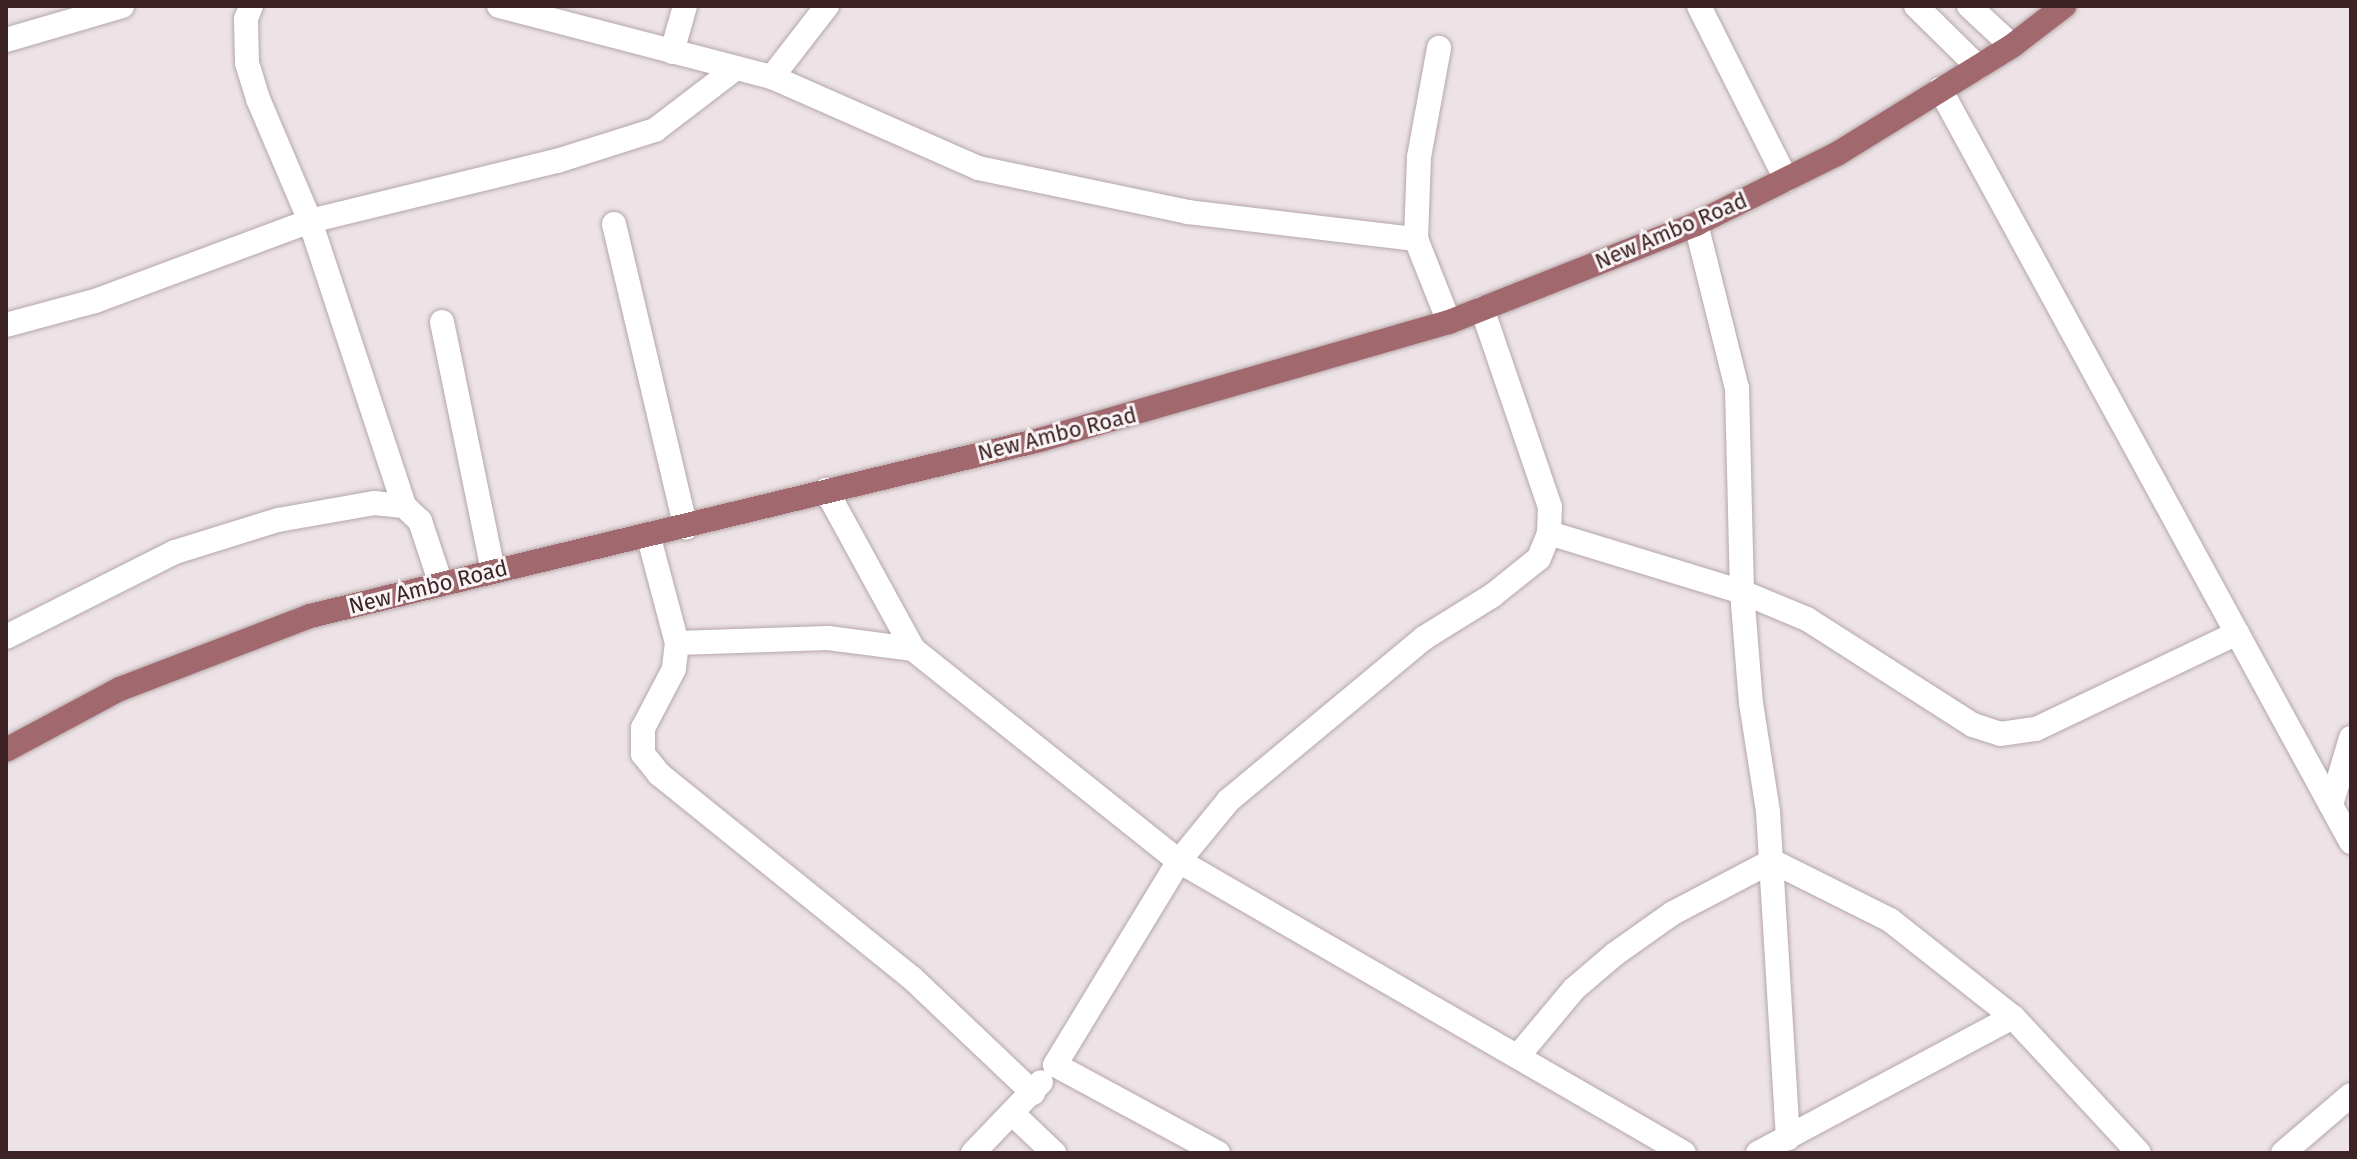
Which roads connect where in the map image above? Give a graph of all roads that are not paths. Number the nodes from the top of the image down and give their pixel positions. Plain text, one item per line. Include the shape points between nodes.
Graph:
1 (122, 6) edge
2 (251, 6) edge
3 (499, 6) edge
4 (685, 6) edge
5 (827, 6) edge
6 (1699, 6) edge
7 (1916, 6) edge
8 (1969, 6) edge
9 (2064, 6) edge
10 (10, 33) edge
11 (2012, 46) junction
12 (1439, 48) dead end
13 (672, 52) junction
14 (1978, 67) junction
15 (736, 68) junction
16 (772, 77) junction
17 (1940, 89) junction
18 (1786, 179) junction
19 (310, 221) junction
20 (614, 224) dead end
21 (1696, 224) junction
22 (1416, 239) junction
23 (1482, 308) junction
24 (442, 322) dead end
25 (1449, 322) junction
26 (6, 325) edge
27 (826, 490) junction
28 (404, 506) junction
29 (686, 528) junction
30 (1549, 533) junction
31 (649, 538) junction
32 (493, 571) junction
33 (441, 584) junction
34 (1742, 592) junction
35 (2237, 633) junction
36 (6, 637) edge
37 (677, 643) junction
38 (913, 649) junction
39 (2351, 738) edge
40 (6, 750) edge
41 (2331, 805) junction
42 (2351, 842) edge
43 (1179, 861) junction
44 (1772, 861) junction
45 (2013, 1017) junction
46 (1518, 1056) junction
47 (1055, 1065) junction
48 (1033, 1093) junction
49 (2351, 1095) edge
50 (1013, 1114) junction
51 (1788, 1138) junction
52 (973, 1153) edge
53 (1054, 1153) edge
54 (1218, 1153) edge
55 (1684, 1153) edge
56 (1758, 1153) edge
57 (2139, 1153) edge
58 (2283, 1153) edge

1 - 10 street
2 - 19 street via 246,19 247,63
3 - 13 street
4 - 13 street
5 - 16 street
6 - 18 street
7 - 14 street
8 - 11 street
9 - 11 main road, New Ambo Road
11 - 14 main road, New Ambo Road
12 - 22 street via 1419,157
13 - 15 street
14 - 17 main road, New Ambo Road
15 - 16 street
15 - 19 street via 655,130 557,161
16 - 22 street via 978,168 1188,212
17 - 18 main road, New Ambo Road
17 - 35 street
18 - 21 main road, New Ambo Road
19 - 26 street via 95,301
19 - 28 street
20 - 29 street
21 - 23 main road, New Ambo Road
21 - 34 street via 1737,388
22 - 25 street
23 - 25 main road, New Ambo Road
23 - 30 street via 1550,507
24 - 32 street
25 - 27 main road, New Ambo Road via 1054,436
27 - 29 main road, New Ambo Road
27 - 38 street
28 - 33 street via 420,521
28 - 36 street via 374,503 278,520 175,552
29 - 31 main road, New Ambo Road
30 - 34 street
30 - 43 street via 1539,558 1493,595 1424,638 1229,800
31 - 32 main road, New Ambo Road
31 - 37 street
32 - 33 main road, New Ambo Road
33 - 40 main road, New Ambo Road via 231,643 120,689
34 - 35 street via 1807,619 1973,725 2000,734 2036,729
34 - 44 street
35 - 41 street
37 - 38 street via 828,638
37 - 48 street via 674,669 640,742 659,774 912,978
38 - 43 street
39 - 41 street
41 - 42 street
43 - 46 street
43 - 47 street
44 - 45 street via 1890,920
44 - 46 street via 1673,913 1615,954 1574,989
44 - 51 street
45 - 51 street
45 - 57 street
46 - 55 street
47 - 48 street
47 - 54 street
48 - 50 street
49 - 58 street
50 - 52 street
50 - 53 street
51 - 56 street

